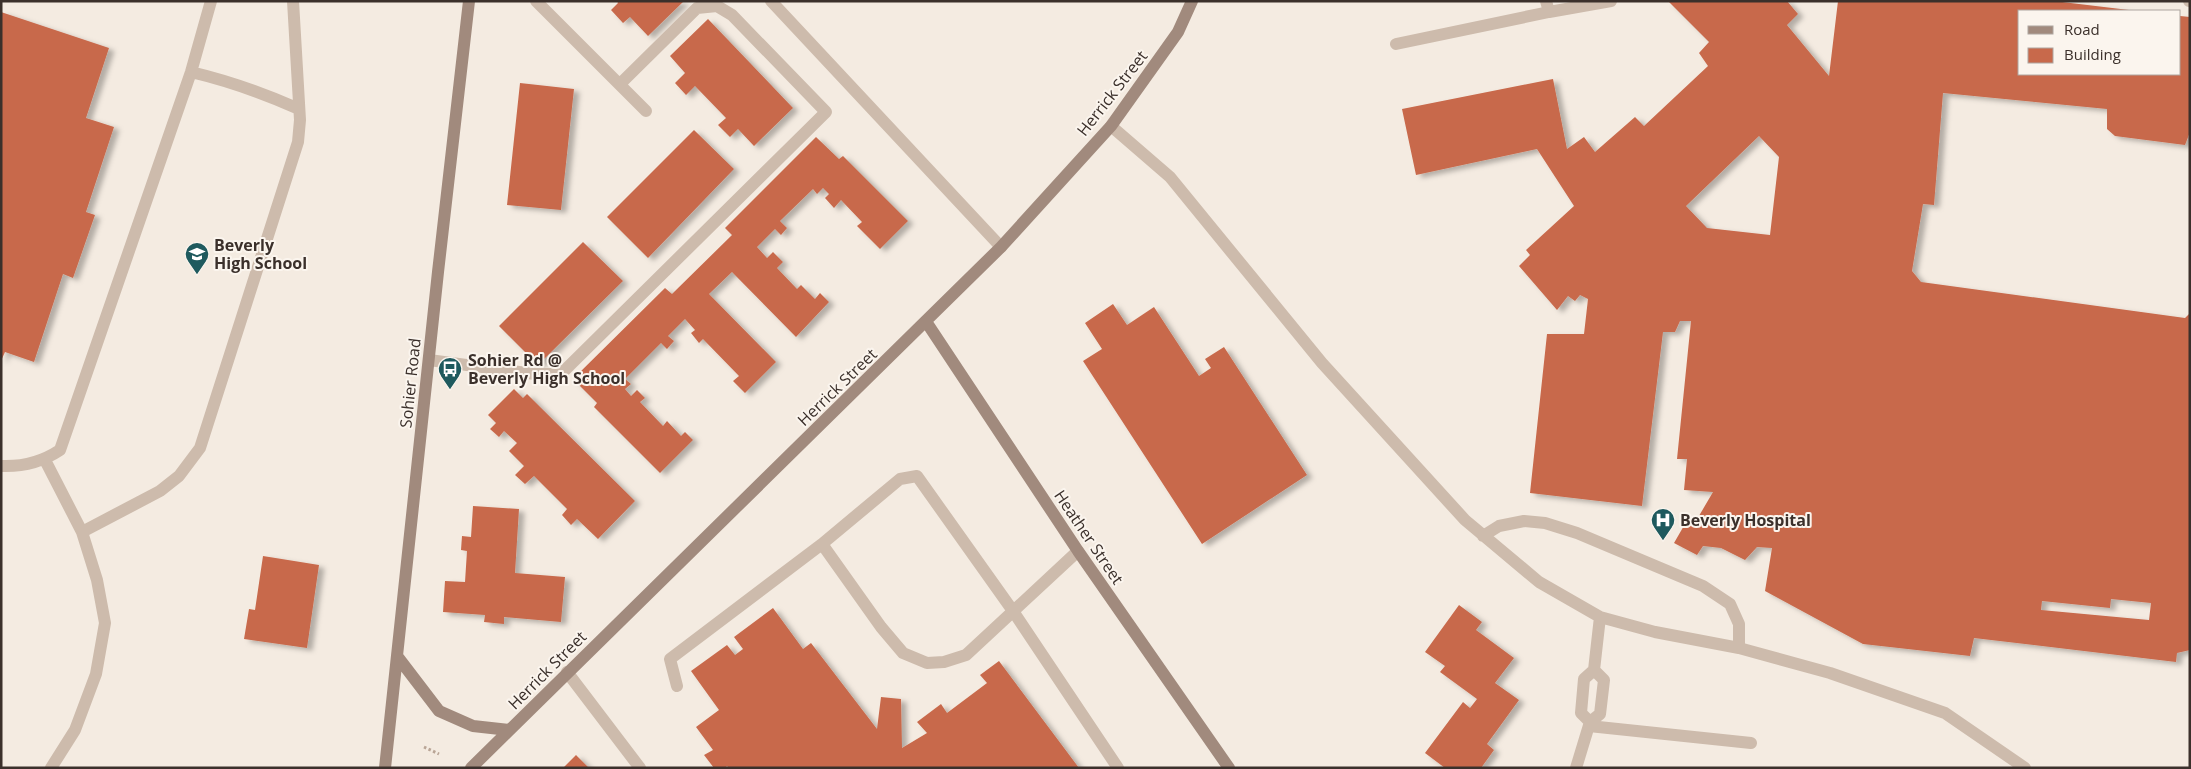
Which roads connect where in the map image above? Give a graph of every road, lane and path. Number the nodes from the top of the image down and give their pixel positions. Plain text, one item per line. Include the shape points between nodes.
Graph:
1 (211, 1) edge
2 (293, 1) edge
3 (469, 1) edge
4 (536, 1) edge
5 (771, 1) edge
6 (1192, 1) edge
7 (1611, 1) edge
8 (1548, 7) edge
9 (1396, 44) dead end
10 (191, 72) junction
11 (620, 84) junction
12 (299, 109) junction
13 (646, 111) dead end
14 (1111, 126) junction
15 (1002, 247) junction
16 (926, 322) junction
17 (429, 360) junction
18 (45, 460) junction
19 (1, 466) edge
20 (82, 532) junction
21 (1483, 536) junction
22 (822, 544) junction
23 (1078, 552) junction
24 (1013, 611) junction
25 (1600, 618) junction
26 (1740, 648) junction
27 (397, 656) junction
28 (1594, 670) junction
29 (567, 672) junction
30 (677, 686) dead end
31 (1589, 724) junction
32 (509, 730) junction
33 (1751, 743) dead end
34 (424, 747) dead end
35 (439, 754) dead end
36 (51, 768) edge
37 (385, 768) edge
38 (472, 768) edge
39 (640, 768) edge
40 (1118, 768) edge
41 (1230, 768) edge
42 (1576, 768) edge
43 (2025, 768) edge

1 - 10 street
2 - 12 street
3 - 17 street, Sohier Road
4 - 11 street
5 - 15 street
6 - 14 street, Herrick Street via 1178,32
7 - 8 street
8 - 9 street
10 - 12 street via 246,87
10 - 18 street via 60,450
11 - 13 street
11 - 17 street via 697,8 717,6 732,15 826,112 565,370 554,374 535,374
12 - 20 street via 298,142 200,448 179,476 160,491
14 - 15 street, Herrick Street
14 - 21 street via 1170,177 1322,363
15 - 16 street, Herrick Street
16 - 23 street, Heather Street
16 - 29 street, Herrick Street
17 - 27 street, Sohier Road
18 - 19 street via 16,467
18 - 20 street
20 - 36 street via 97,580 104,623 96,674 75,730
21 - 25 street via 1539,582
21 - 26 street via 1499,526 1524,521 1545,523 1577,533 1703,586 1730,604 1739,624
22 - 24 street via 904,654 927,663 966,655
22 - 24 street via 900,479 917,476
22 - 30 street via 670,659
23 - 24 street
23 - 41 street, Heather Street
24 - 40 street
25 - 26 street
25 - 28 street
26 - 43 street via 1830,673 1945,713
27 - 32 street via 440,711 473,726
27 - 37 street, Sohier Road
28 - 31 street via 1584,678 1581,713
28 - 31 street via 1604,680 1600,714
29 - 32 street, Herrick Street
29 - 39 street
31 - 33 street
31 - 42 street
32 - 38 street, Herrick Street
34 - 35 path

